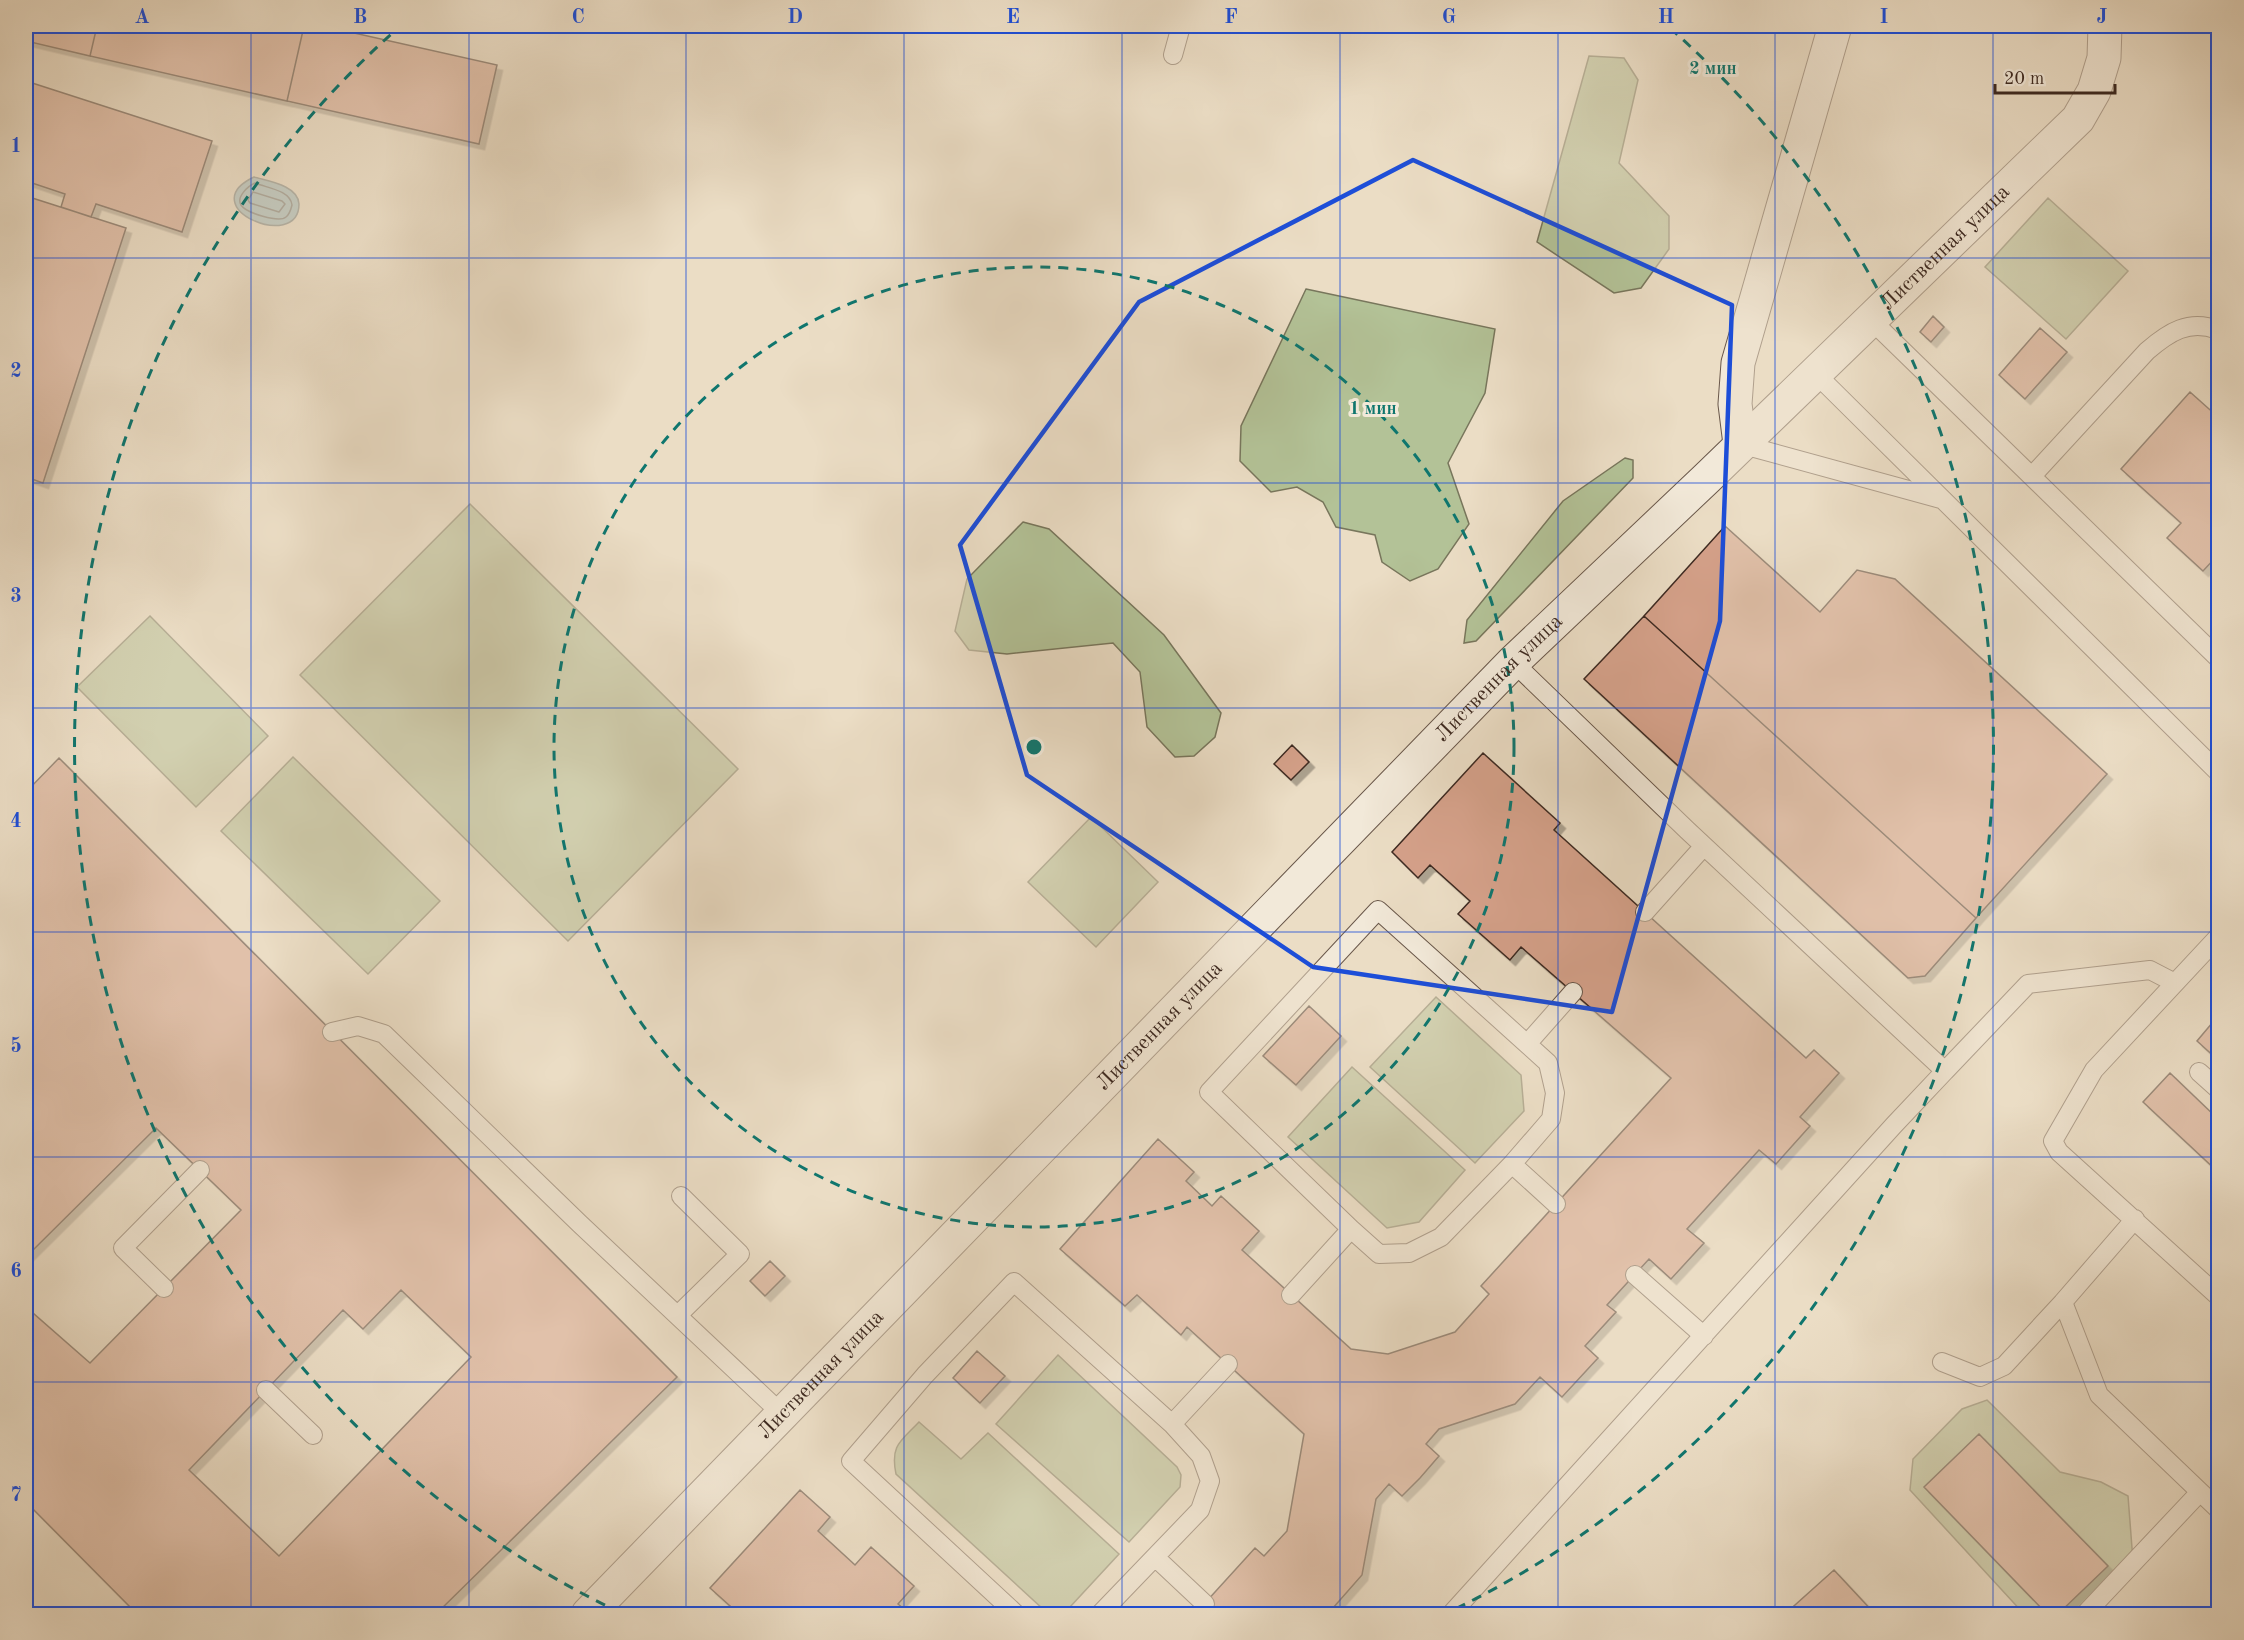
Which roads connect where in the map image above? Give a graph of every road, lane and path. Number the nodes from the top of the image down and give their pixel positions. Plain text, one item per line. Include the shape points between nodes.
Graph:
1 (1181, 26) edge
2 (1834, 26) edge
3 (2105, 26) edge
4 (1173, 55) dead end
5 (1870, 319) junction
6 (2218, 330) edge
7 (1814, 372) junction
8 (1740, 444) junction
9 (2032, 476) junction
10 (1943, 499) junction
11 (2218, 658) edge
12 (1513, 662) junction
13 (2218, 772) edge
14 (1704, 846) junction
15 (1645, 912) dead end
16 (2218, 937) edge
17 (2175, 983) junction
18 (1573, 992) dead end
19 (332, 1032) dead end
20 (1527, 1044) junction
21 (1945, 1071) junction
22 (2199, 1071) dead end
23 (2218, 1089) edge
24 (1512, 1164) junction
25 (200, 1170) dead end
26 (681, 1196) dead end
27 (1556, 1204) dead end
28 (2135, 1219) junction
29 (1351, 1229) junction
30 (1635, 1275) dead end
31 (164, 1288) dead end
32 (1291, 1295) dead end
33 (2218, 1296) edge
34 (2063, 1302) junction
35 (678, 1315) junction
36 (1704, 1336) junction
37 (1942, 1362) dead end
38 (1228, 1364) dead end
39 (266, 1390) dead end
40 (782, 1414) junction
41 (1172, 1424) junction
42 (313, 1435) dead end
43 (2200, 1492) junction
44 (2218, 1509) edge
45 (1155, 1557) junction
46 (1205, 1604) dead end
47 (588, 1614) edge
48 (1016, 1614) edge
49 (1100, 1614) edge
50 (1451, 1614) edge
51 (2085, 1614) edge

1 - 4 lane
2 - 8 street via 1738,363 1735,404
3 - 5 street, Лиственная улица via 2104,58 2094,91 2078,119
5 - 7 street, Лиственная улица
5 - 9 lane
6 - 9 lane via 2185,326 2163,337
7 - 8 street, Лиственная улица
7 - 10 lane
8 - 10 lane
8 - 12 street, Лиственная улица
9 - 11 lane
10 - 13 lane
12 - 14 lane
12 - 40 street, Лиственная улица
14 - 15 lane
14 - 21 lane
16 - 17 lane
17 - 21 lane via 2150,970 2028,984
17 - 28 lane via 2094,1070 2054,1141 2059,1152
18 - 20 lane
19 - 35 lane via 358,1026 384,1034
20 - 24 lane via 1548,1063 1555,1093 1551,1119
20 - 29 lane via 1378,910 1209,1092
21 - 36 lane
22 - 23 lane
24 - 27 lane
24 - 29 lane via 1441,1237 1409,1252 1379,1254
25 - 31 lane via 123,1248
26 - 35 lane via 740,1254
28 - 33 lane
28 - 34 lane
29 - 32 lane
30 - 36 lane
34 - 37 lane via 2004,1366 1980,1377
34 - 43 lane via 2099,1395
35 - 40 lane
36 - 50 lane
38 - 41 lane
39 - 42 lane
40 - 47 street, Лиственная улица
41 - 45 lane via 1201,1456 1210,1481 1200,1510
41 - 48 lane via 1014,1282 925,1375 851,1461
43 - 44 lane
43 - 51 lane
45 - 46 lane
45 - 49 lane

